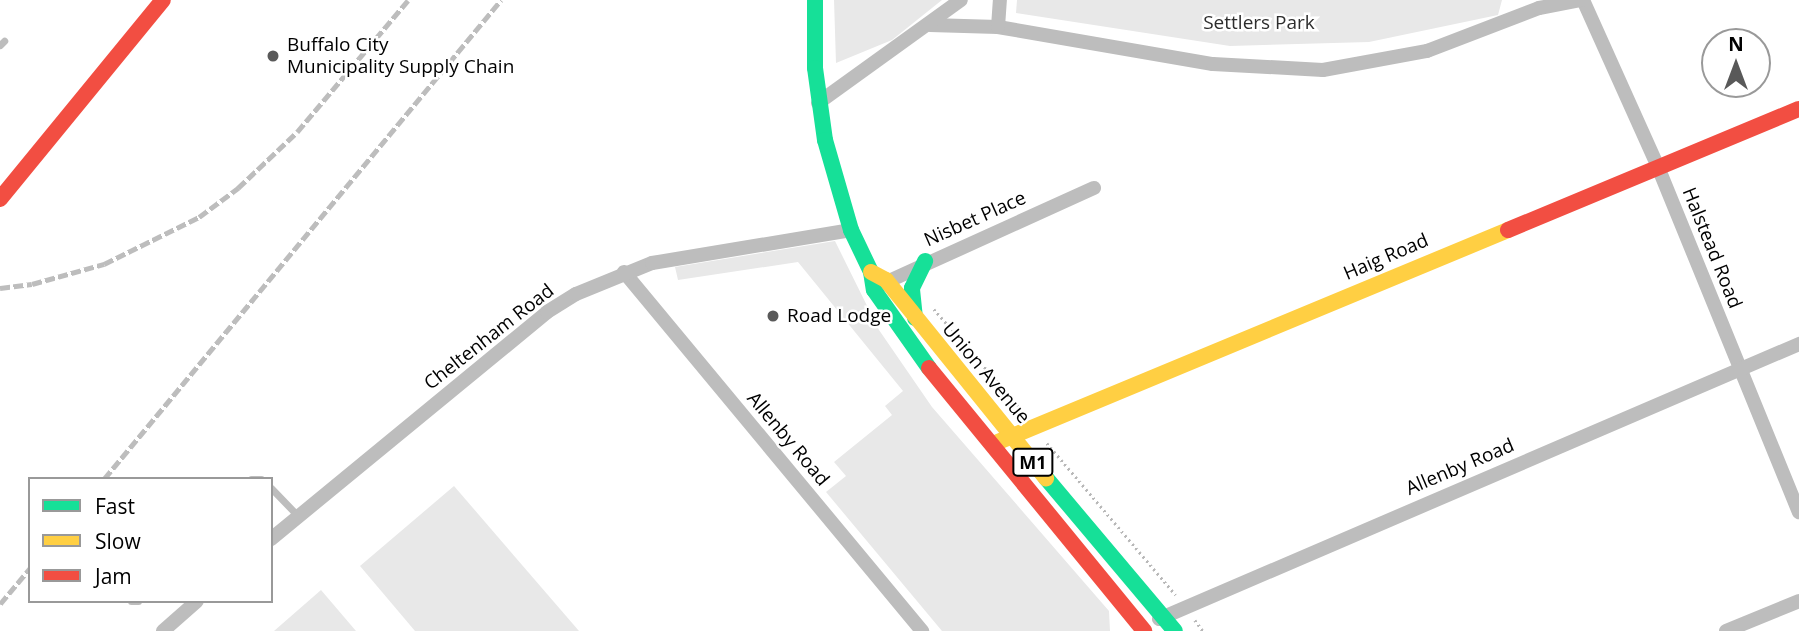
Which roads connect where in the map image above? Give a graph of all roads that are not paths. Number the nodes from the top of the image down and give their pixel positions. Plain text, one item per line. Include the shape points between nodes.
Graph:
1 (163, 0) edge
2 (815, 0) edge
3 (961, 0) edge
4 (1000, 0) edge
5 (1582, 0) edge
6 (1535, 4) edge
7 (930, 25) junction
8 (998, 27) junction
9 (818, 103) junction
10 (1799, 109) edge
11 (1658, 167) junction
12 (1094, 188) dead end
13 (0, 199) edge
14 (851, 230) junction
15 (925, 261) junction
16 (624, 272) junction
17 (877, 281) junction
18 (915, 318) junction
19 (1799, 344) edge
20 (1740, 368) junction
21 (1011, 436) junction
22 (990, 446) junction
23 (273, 492) edge
24 (1799, 512) edge
25 (299, 516) junction
26 (273, 537) edge
27 (1799, 601) edge
28 (195, 603) edge
29 (1163, 617) junction
30 (1142, 630) edge
31 (163, 631) edge
32 (922, 631) edge
33 (1175, 631) edge
34 (1726, 631) edge

1 - 13 main road
2 - 9 main road, Union Avenue / M1
3 - 7 street
4 - 8 street
5 - 6 street
5 - 11 street, Halstead Road
6 - 8 street via 1427,51 1323,70 1213,64
7 - 8 street
7 - 9 street
9 - 14 main road, Union Avenue / M1
10 - 11 main road, Haig Road
11 - 20 street, Halstead Road
11 - 21 main road, Haig Road
12 - 15 street, Nisbet Place
14 - 16 street, Cheltenham Road via 652,263
14 - 17 main road, Union Avenue / M1
15 - 17 street, Nisbet Place
15 - 18 main road via 912,288
16 - 25 street, Cheltenham Road via 547,312
16 - 32 street, Allenby Road
17 - 18 main road, Union Avenue / M1
17 - 22 main road, Union Avenue / M1
18 - 21 main road, Union Avenue / M1
19 - 20 street, Allenby Road
20 - 24 street, Halstead Road
20 - 29 street, Allenby Road
21 - 22 main road, Haig Road
21 - 29 main road, Union Avenue / M1
22 - 30 main road, Union Avenue / M1
23 - 25 lane
25 - 26 street, Cheltenham Road
27 - 34 street
28 - 31 street
29 - 30 street, Allenby Road
29 - 33 main road, Union Avenue / M1

